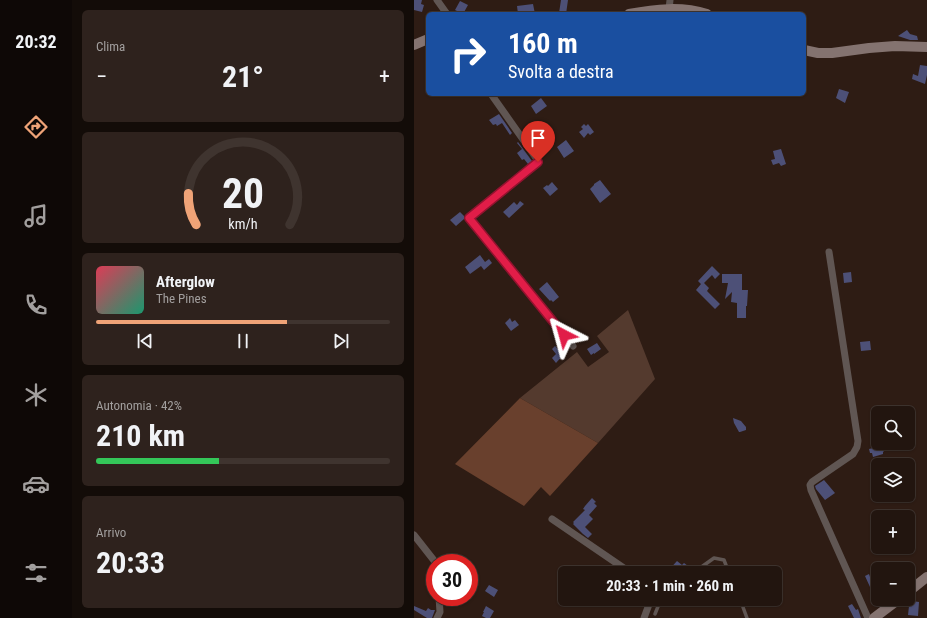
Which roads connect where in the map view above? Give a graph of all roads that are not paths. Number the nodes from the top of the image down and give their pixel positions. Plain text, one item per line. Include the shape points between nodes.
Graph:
1 (438, 0) edge
2 (669, 5) edge
3 (445, 12) edge
4 (638, 12) edge
5 (700, 12) edge
6 (426, 40) edge
7 (414, 45) edge
8 (927, 47) edge
9 (806, 50) edge
10 (492, 96) edge
11 (829, 252) dead end
12 (573, 346) dead end
13 (552, 520) dead end
14 (414, 535) edge
15 (429, 554) edge
16 (621, 566) edge
17 (703, 566) edge
18 (726, 566) edge
19 (927, 577) edge
20 (915, 586) edge
21 (440, 606) edge
22 (648, 606) edge
23 (658, 606) edge
24 (743, 606) edge
25 (890, 606) edge
26 (655, 614) dead end
27 (437, 618) edge
28 (644, 618) edge
29 (747, 618) edge
30 (868, 618) edge
31 (874, 618) edge

1 - 3 street
2 - 4 main road
2 - 5 main road
6 - 7 main road
8 - 9 main road via 895,46 832,53
10 - 12 street via 538,162 469,218
11 - 30 street via 858,441 853,454 810,485
13 - 16 street
14 - 15 street
17 - 18 lane via 714,558 724,560
19 - 20 main road
21 - 27 street
22 - 28 street
23 - 26 lane
24 - 29 lane
25 - 31 main road

